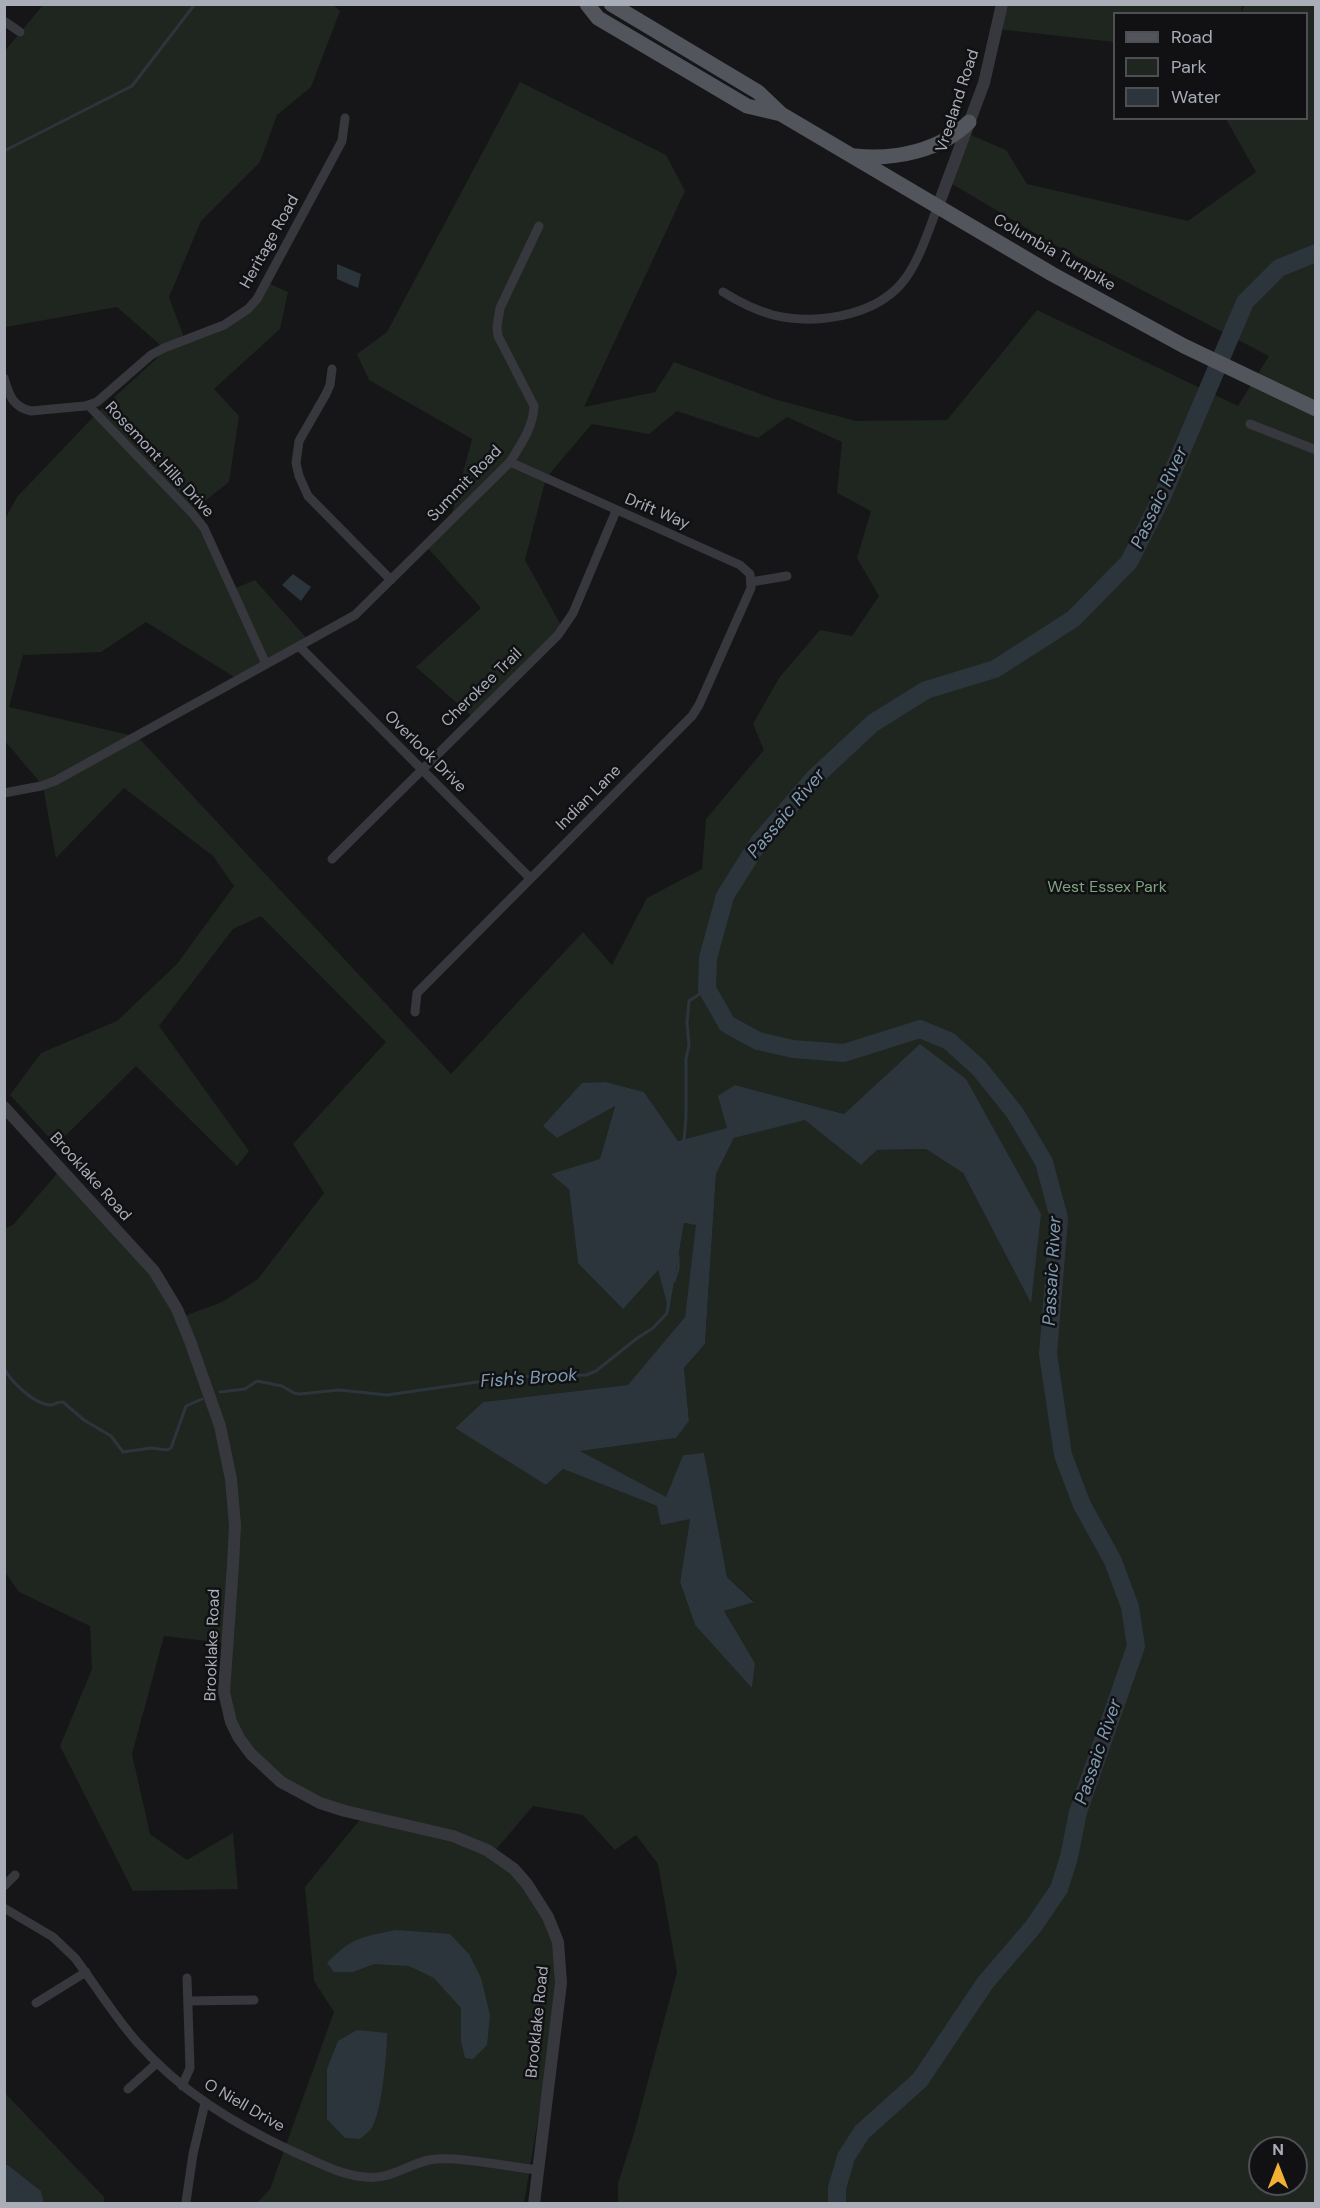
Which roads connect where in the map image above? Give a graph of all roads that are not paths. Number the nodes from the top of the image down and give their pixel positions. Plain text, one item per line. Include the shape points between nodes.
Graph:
1 (587, 4) edge
2 (611, 4) edge
3 (1002, 4) edge
4 (4, 21) edge
5 (20, 32) dead end
6 (782, 114) junction
7 (345, 118) dead end
8 (969, 122) junction
9 (854, 156) junction
10 (938, 206) junction
11 (539, 226) dead end
12 (723, 292) dead end
13 (332, 369) dead end
14 (4, 378) edge
15 (88, 405) junction
16 (1316, 409) edge
17 (1250, 424) dead end
18 (1316, 450) edge
19 (510, 462) junction
20 (616, 511) junction
21 (787, 576) dead end
22 (391, 580) junction
23 (751, 582) junction
24 (300, 646) junction
25 (266, 664) junction
26 (421, 769) junction
27 (4, 793) edge
28 (332, 860) dead end
29 (530, 878) junction
30 (415, 1012) dead end
31 (4, 1107) edge
32 (15, 1875) dead end
33 (4, 1886) edge
34 (4, 1908) edge
35 (86, 1972) junction
36 (187, 1978) dead end
37 (254, 2000) dead end
38 (188, 2001) junction
39 (36, 2003) dead end
40 (157, 2063) junction
41 (182, 2086) junction
42 (128, 2089) dead end
43 (205, 2103) junction
44 (538, 2170) junction
45 (186, 2202) edge
46 (534, 2204) edge

1 - 6 main road, Columbia Turnpike via 598,18 747,106
2 - 6 main road, Columbia Turnpike via 758,92
3 - 8 street, Vreeland Road via 984,83
4 - 5 street
6 - 9 main road, Columbia Turnpike
7 - 15 street, Heritage Road via 342,141 257,299 224,325 151,355 106,396
8 - 9 main road via 953,135 921,150 890,156
8 - 10 street, Vreeland Road
9 - 10 main road, Columbia Turnpike
10 - 12 street via 912,267 901,284 878,304 849,314 811,319 774,315 743,305
10 - 16 main road, Columbia Turnpike via 1184,346
11 - 19 street, Summit Road via 498,316 498,336 534,406 526,436
13 - 22 street via 326,394 300,441 298,476 308,496
14 - 15 street, Heritage Road via 12,401 25,410
15 - 25 street, Rosemont Hills Drive via 204,528
17 - 18 street
19 - 20 street, Drift Way
19 - 22 street, Summit Road
20 - 23 street, Drift Way via 740,565 750,574
20 - 26 street, Cherokee Trail via 566,624
21 - 23 street
22 - 24 street, Summit Road via 355,615
23 - 29 street, Indian Lane via 747,600 692,716
24 - 25 street
24 - 26 street, Overlook Drive
25 - 27 street via 55,781
26 - 28 street, Cherokee Trail
26 - 29 street, Overlook Drive
29 - 30 street, Indian Lane via 417,993
31 - 44 street, Brooklake Road via 154,1271 177,1309 197,1359 220,1426 231,1479 234,1565 224,1692 239,1738 269,1773 320,1803 453,1836 487,1850 521,1876 548,1917 558,1942 561,1983
32 - 33 street
34 - 35 street, O Niell Drive via 53,1937
35 - 39 street
35 - 40 street, O Niell Drive via 116,2016
36 - 38 street
37 - 38 street
38 - 41 street via 190,2068
40 - 41 street, O Niell Drive
40 - 42 street
41 - 43 street, O Niell Drive
43 - 44 street, O Niell Drive via 281,2146 349,2174 379,2178 440,2159
43 - 45 street
44 - 46 street, Brooklake Road

